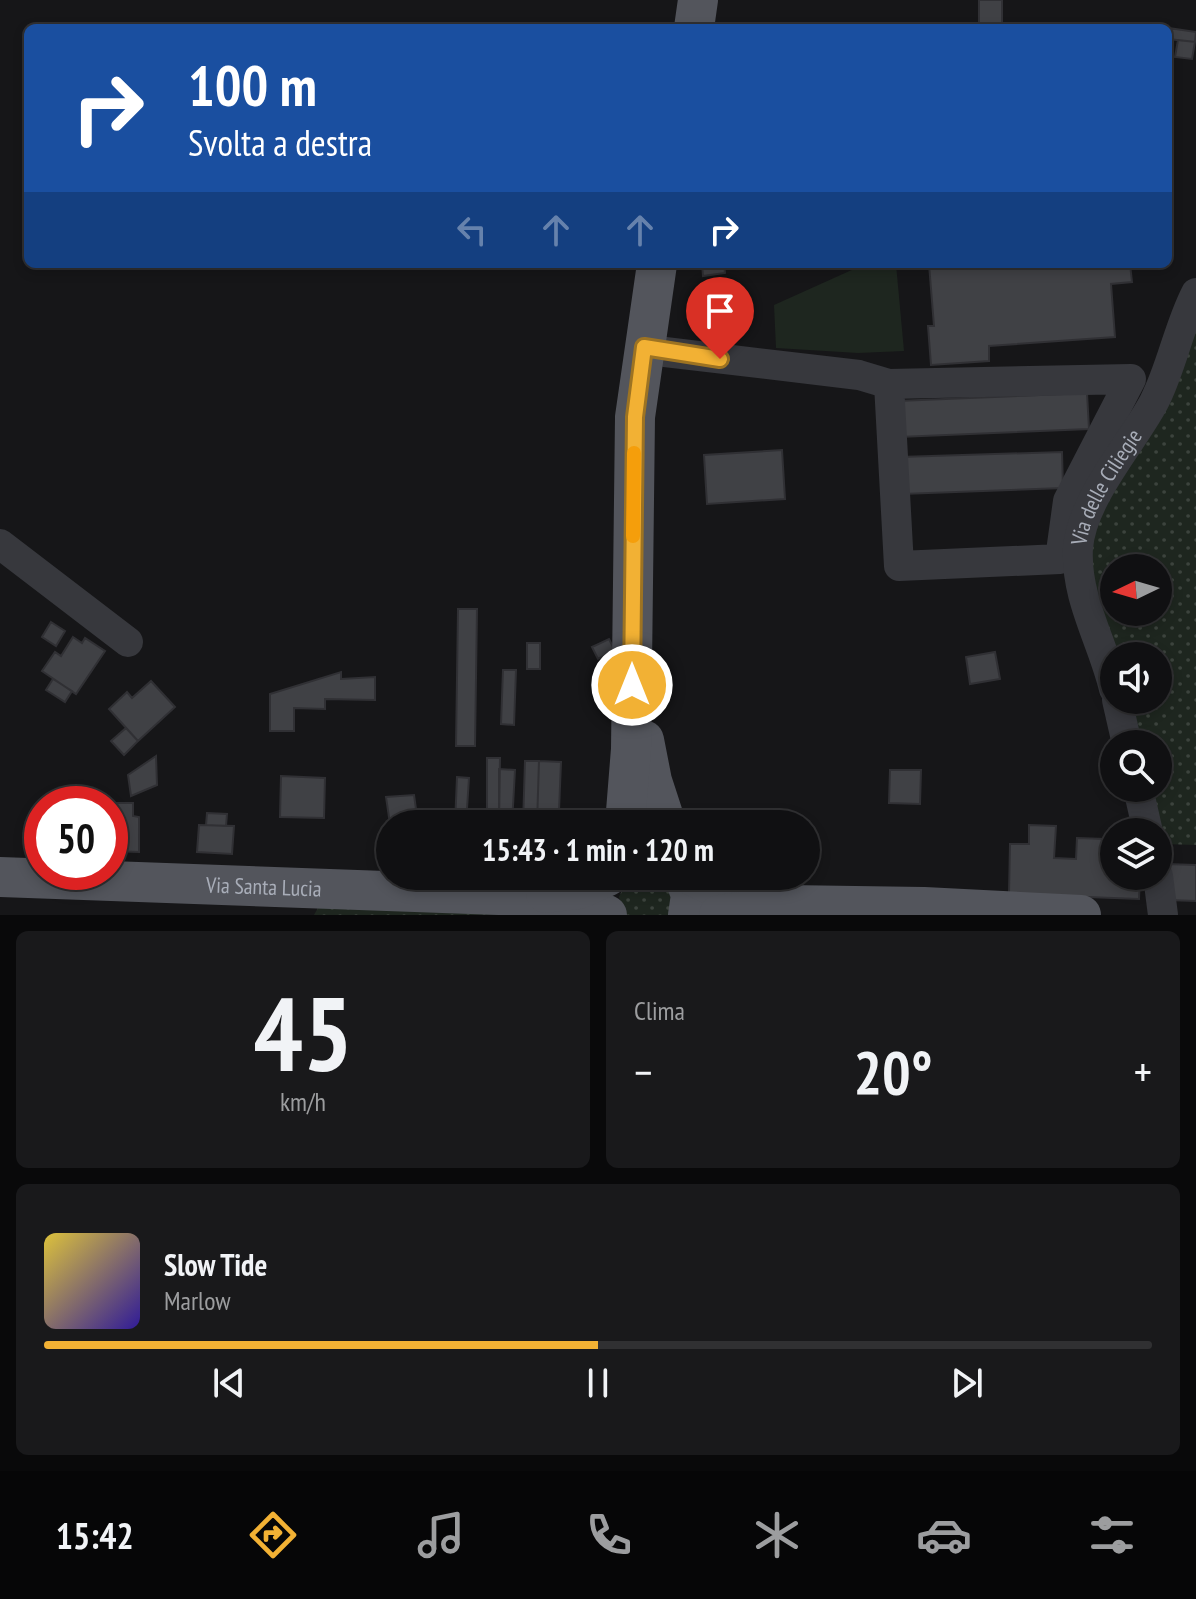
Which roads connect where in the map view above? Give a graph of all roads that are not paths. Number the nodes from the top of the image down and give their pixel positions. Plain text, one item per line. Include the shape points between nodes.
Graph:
1 (698, 0) edge
2 (695, 24) edge
3 (656, 268) edge
4 (1196, 293) edge
5 (644, 347) junction
6 (889, 384) junction
7 (0, 544) edge
8 (128, 642) dead end
9 (1100, 648) edge
10 (632, 685) junction
11 (626, 810) edge
12 (661, 810) edge
13 (0, 877) edge
14 (571, 890) edge
15 (610, 890) edge
16 (698, 890) edge
17 (1160, 890) edge
18 (526, 896) junction
19 (300, 901) edge
20 (925, 911) edge
21 (609, 915) edge
22 (1081, 915) edge
23 (1163, 915) edge

1 - 2 main road
3 - 5 main road
4 - 9 street, Via delle Ciliegie via 1170,367 1091,505 1078,547 1083,599
5 - 6 street via 859,375
5 - 10 main road via 635,417
6 - 6 street via 899,566 1060,559 1068,501 1131,379
7 - 8 street
10 - 11 main road
10 - 12 main road
13 - 19 main road, Via Santa Lucia
14 - 18 main road
15 - 21 main road
16 - 20 main road via 787,905
17 - 23 street
18 - 19 main road, Via Santa Lucia
18 - 21 main road
20 - 22 main road

